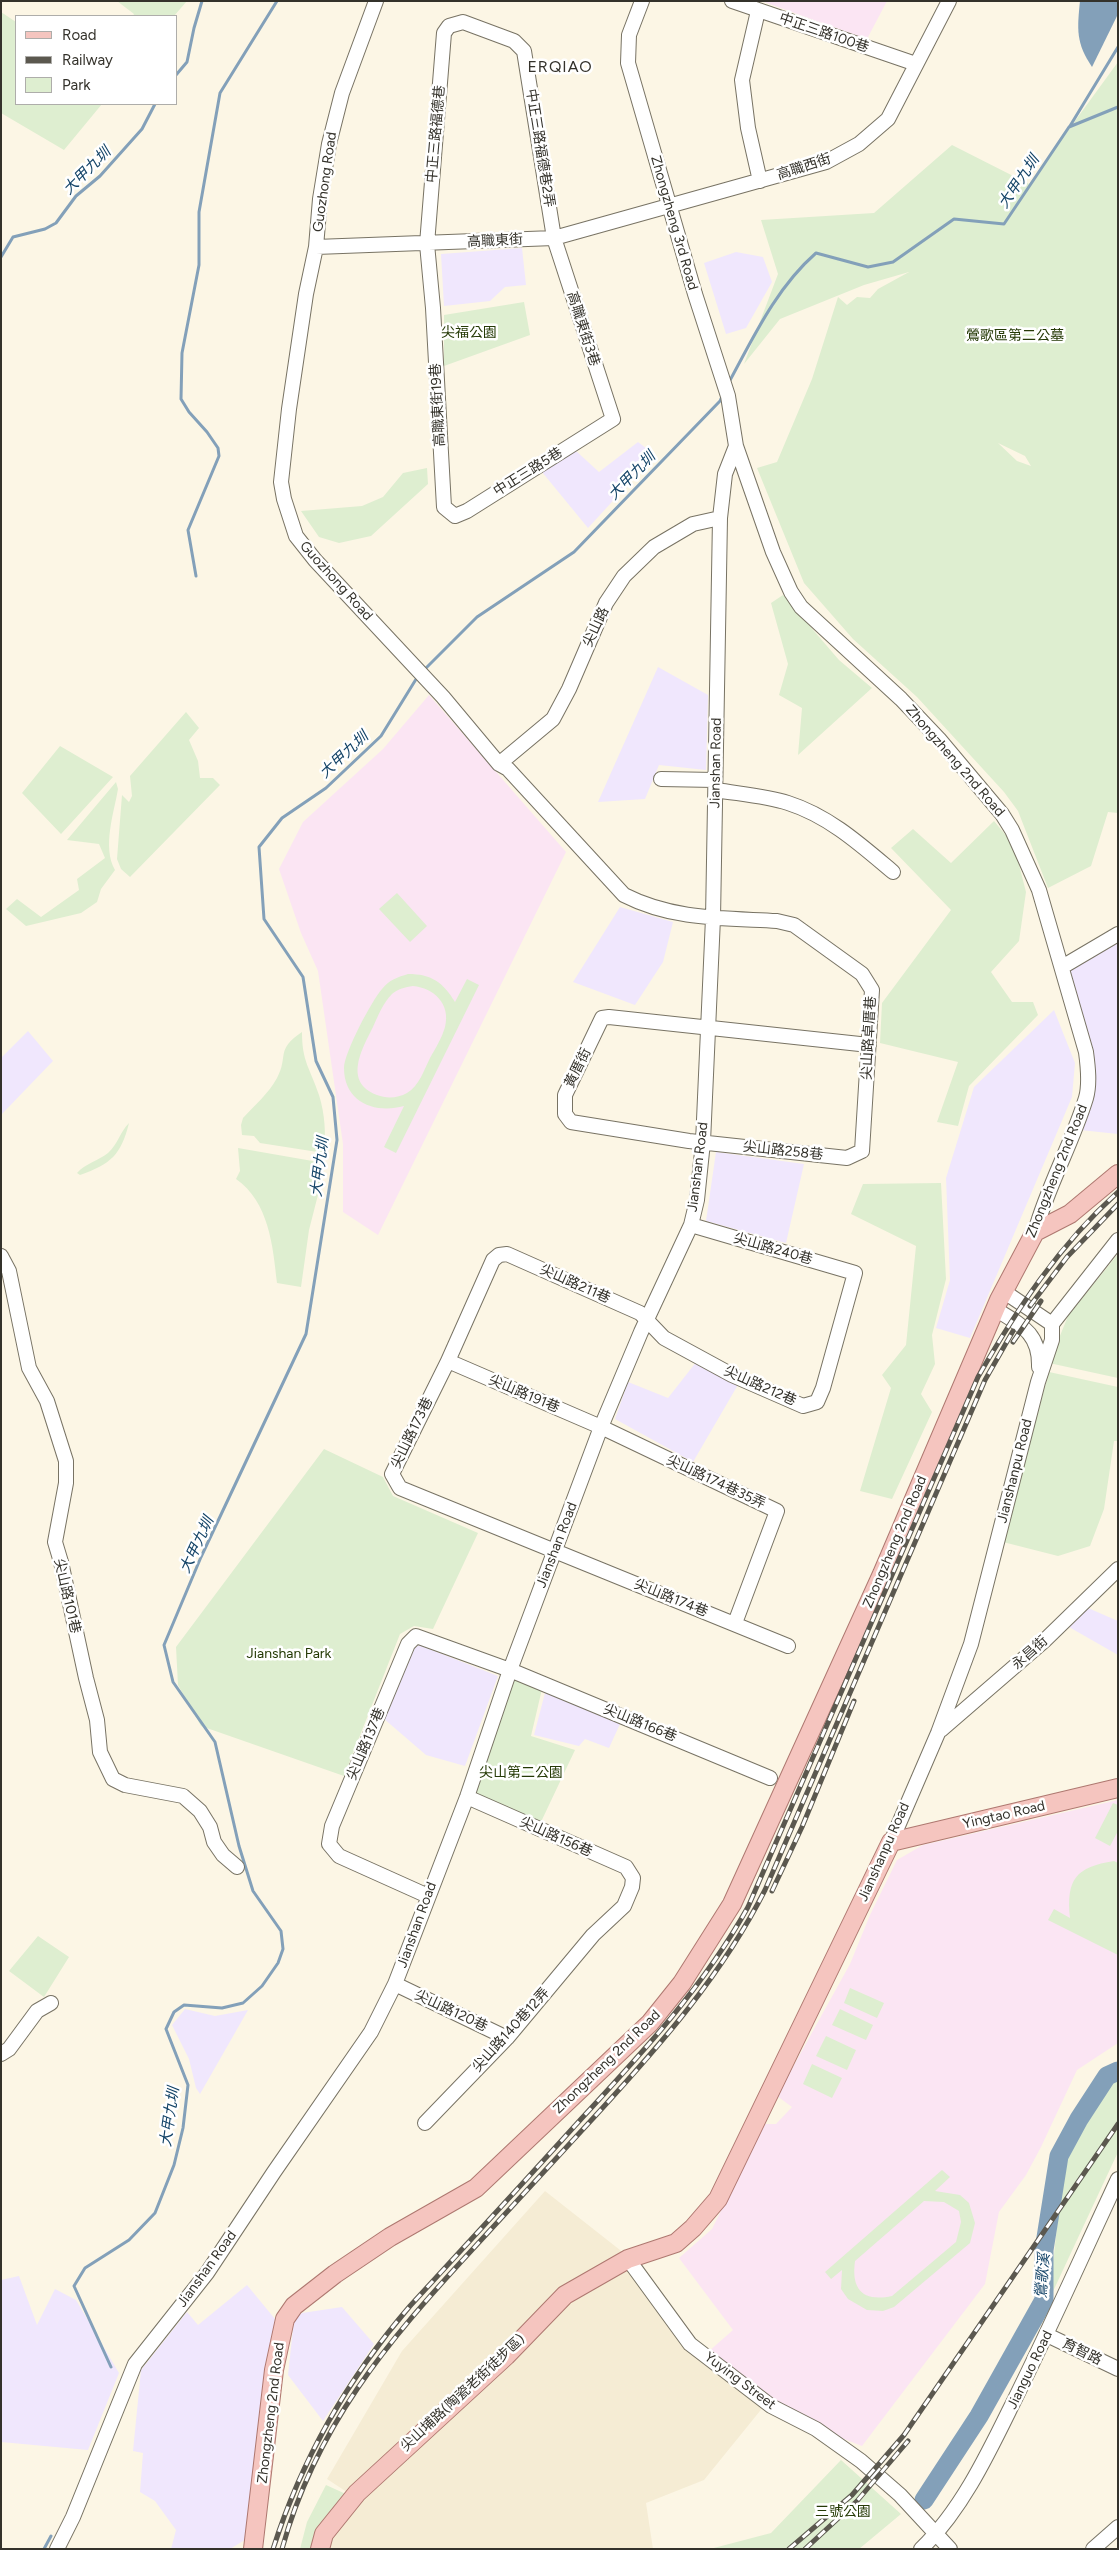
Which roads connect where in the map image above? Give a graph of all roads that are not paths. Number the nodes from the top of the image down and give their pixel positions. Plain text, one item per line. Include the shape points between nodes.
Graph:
1 (376, 1) edge
2 (642, 1) edge
3 (732, 1) edge
4 (949, 1) edge
5 (758, 11) junction
6 (448, 26) joint
7 (916, 64) junction
8 (760, 181) junction
9 (669, 206) junction
10 (554, 238) junction
11 (427, 244) junction
12 (316, 247) junction
13 (612, 419) joint
14 (736, 446) junction
15 (444, 506) joint
16 (720, 518) junction
17 (499, 764) junction
18 (661, 779) dead end
19 (716, 785) junction
20 (893, 872) dead end
21 (713, 918) junction
22 (1118, 934) edge
23 (1062, 967) junction
24 (708, 1028) junction
25 (869, 1046) junction
26 (703, 1142) junction
27 (862, 1151) joint
28 (1118, 1174) edge
29 (691, 1225) junction
30 (1035, 1232) junction
31 (1118, 1240) edge
32 (499, 1254) joint
33 (1, 1256) edge
34 (1003, 1291) junction
35 (995, 1310) junction
36 (646, 1322) junction
37 (1052, 1324) junction
38 (836, 1335) joint
39 (448, 1362) junction
40 (1038, 1382) junction
41 (601, 1428) junction
42 (554, 1551) junction
43 (1118, 1569) edge
44 (735, 1623) junction
45 (788, 1646) dead end
46 (510, 1670) junction
47 (938, 1733) junction
48 (770, 1778) dead end
49 (1118, 1788) edge
50 (467, 1797) junction
51 (890, 1842) junction
52 (237, 1867) dead end
53 (632, 1887) joint
54 (428, 1896) junction
55 (395, 1984) junction
56 (51, 2003) dead end
57 (507, 2038) junction
58 (1, 2054) edge
59 (425, 2123) dead end
60 (1118, 2179) edge
61 (628, 2259) junction
62 (1047, 2335) junction
63 (1118, 2369) edge
64 (1118, 2527) edge
65 (937, 2533) junction
66 (57, 2549) edge
67 (254, 2549) edge
68 (320, 2549) edge
69 (922, 2549) edge
70 (950, 2549) edge
71 (1093, 2549) edge

1 - 12 street, Guozhong Road via 342,93 329,144
2 - 9 street, Zhongzheng 3rd Road via 630,35 628,63
3 - 5 street, 中正三路100巷
4 - 7 street, 高職西街
5 - 7 street, 中正三路100巷
5 - 8 street via 742,80 748,128
6 - 10 street, 中正三路福德巷2弄 via 463,22 514,41 524,51
6 - 11 street, 中正三路福德巷 via 444,32
7 - 8 street, 高職西街 via 888,119 859,144 826,162
8 - 9 street, 高職西街
9 - 10 street, 高職東街
9 - 14 street, Zhongzheng 3rd Road via 726,389
10 - 11 street, 高職東街
10 - 13 street, 高職東街3巷
11 - 12 street, 高職東街
11 - 15 street, 高職東街19巷
12 - 17 street, Guozhong Road via 289,408 281,482 296,536 314,560 421,673
13 - 15 street, 中正三路5巷 via 467,511 454,516
14 - 16 street, Jianshan Road via 726,474
14 - 23 street, Zhongzheng 2nd Road via 773,552 801,608 901,699 1002,814 1038,890
16 - 17 street, 尖山路 via 693,524 654,547 624,576 606,603 569,690 553,719
16 - 19 street, Jianshan Road
17 - 21 street, Guozhong Road via 508,769 624,895 669,913
18 - 19 street
19 - 20 street via 788,803 820,816 845,832
19 - 21 street, Jianshan Road
21 - 24 street, Jianshan Road
21 - 25 street, 尖山路卓厝巷 via 777,921 794,925 862,974 872,990
22 - 23 street
23 - 30 street, Zhongzheng 2nd Road via 1086,1052 1086,1097 1042,1205
24 - 25 street
24 - 26 street, Jianshan Road
24 - 26 street, 黃厝街 via 602,1018 565,1095 564,1105 565,1114 571,1122
25 - 27 street, 尖山路卓厝巷
26 - 27 street, 尖山路258巷 via 847,1158
26 - 29 street, Jianshan Road
28 - 30 main road via 1070,1214
29 - 36 street, Jianshan Road
29 - 38 street, 尖山路240巷 via 855,1273
30 - 34 main road, Zhongzheng 2nd Road
31 - 37 street
32 - 36 street, 尖山路211巷 via 507,1254 550,1272 640,1314
32 - 39 street, 尖山路173巷 via 493,1260
33 - 52 street, 尖山路101巷 via 8,1271 29,1368 47,1401 66,1461 66,1483 54,1542 97,1720 100,1752 113,1779 125,1785 183,1796 200,1811 210,1827 214,1842
34 - 35 main road, Zhongzheng 2nd Road
34 - 37 street
35 - 40 street, Jianshanpu Road via 1034,1337 1040,1351
35 - 67 main road, Zhongzheng 2nd Road via 882,1574 732,1904 682,1983 650,2023 476,2188 390,2237 336,2274 294,2306 285,2319 274,2370
36 - 38 street, 尖山路212巷 via 664,1338 732,1375 803,1406 817,1402
36 - 41 street, Jianshan Road
37 - 40 street, Jianshanpu Road via 1052,1340
39 - 41 street, 尖山路191巷
39 - 42 street, 尖山路173巷 via 392,1474 400,1488
40 - 47 street, Jianshanpu Road via 971,1644
41 - 42 street, Jianshan Road
41 - 44 street, 尖山路174巷35弄 via 777,1510
42 - 44 street, 尖山路174巷
42 - 46 street, Jianshan Road
43 - 47 street, 永昌街 via 1044,1641
44 - 45 street, 尖山路174巷
46 - 48 street, 尖山路166巷
46 - 50 street, Jianshan Road
46 - 54 street, 尖山路137巷 via 416,1636 408,1644 332,1826 329,1844 339,1856
47 - 51 street, Jianshanpu Road
49 - 51 main road, Yingtao Road
50 - 53 street, 尖山路156巷 via 626,1867 633,1878
50 - 54 street, Jianshan Road
51 - 61 main road, Jianshanpu Road via 718,2199 676,2243
53 - 57 street, 尖山路140巷12弄 via 624,1906 593,1935
54 - 55 street, Jianshan Road
55 - 57 street, 尖山路120巷
55 - 66 street, Jianshan Road via 370,2032 207,2273 135,2364
56 - 58 street via 37,2011 9,2049
57 - 59 street, 尖山路140巷12弄
60 - 62 street, Jianguo Road
61 - 65 street, Yuying Street via 690,2344 771,2406 816,2429 861,2461
61 - 68 main road, 尖山埔路(陶瓷老街徒步區) via 564,2296 506,2356 358,2493 324,2534
62 - 63 street, 育智路
62 - 65 street, Jianguo Road via 986,2456
64 - 71 street
65 - 69 street, Jianguo Road
65 - 70 street

